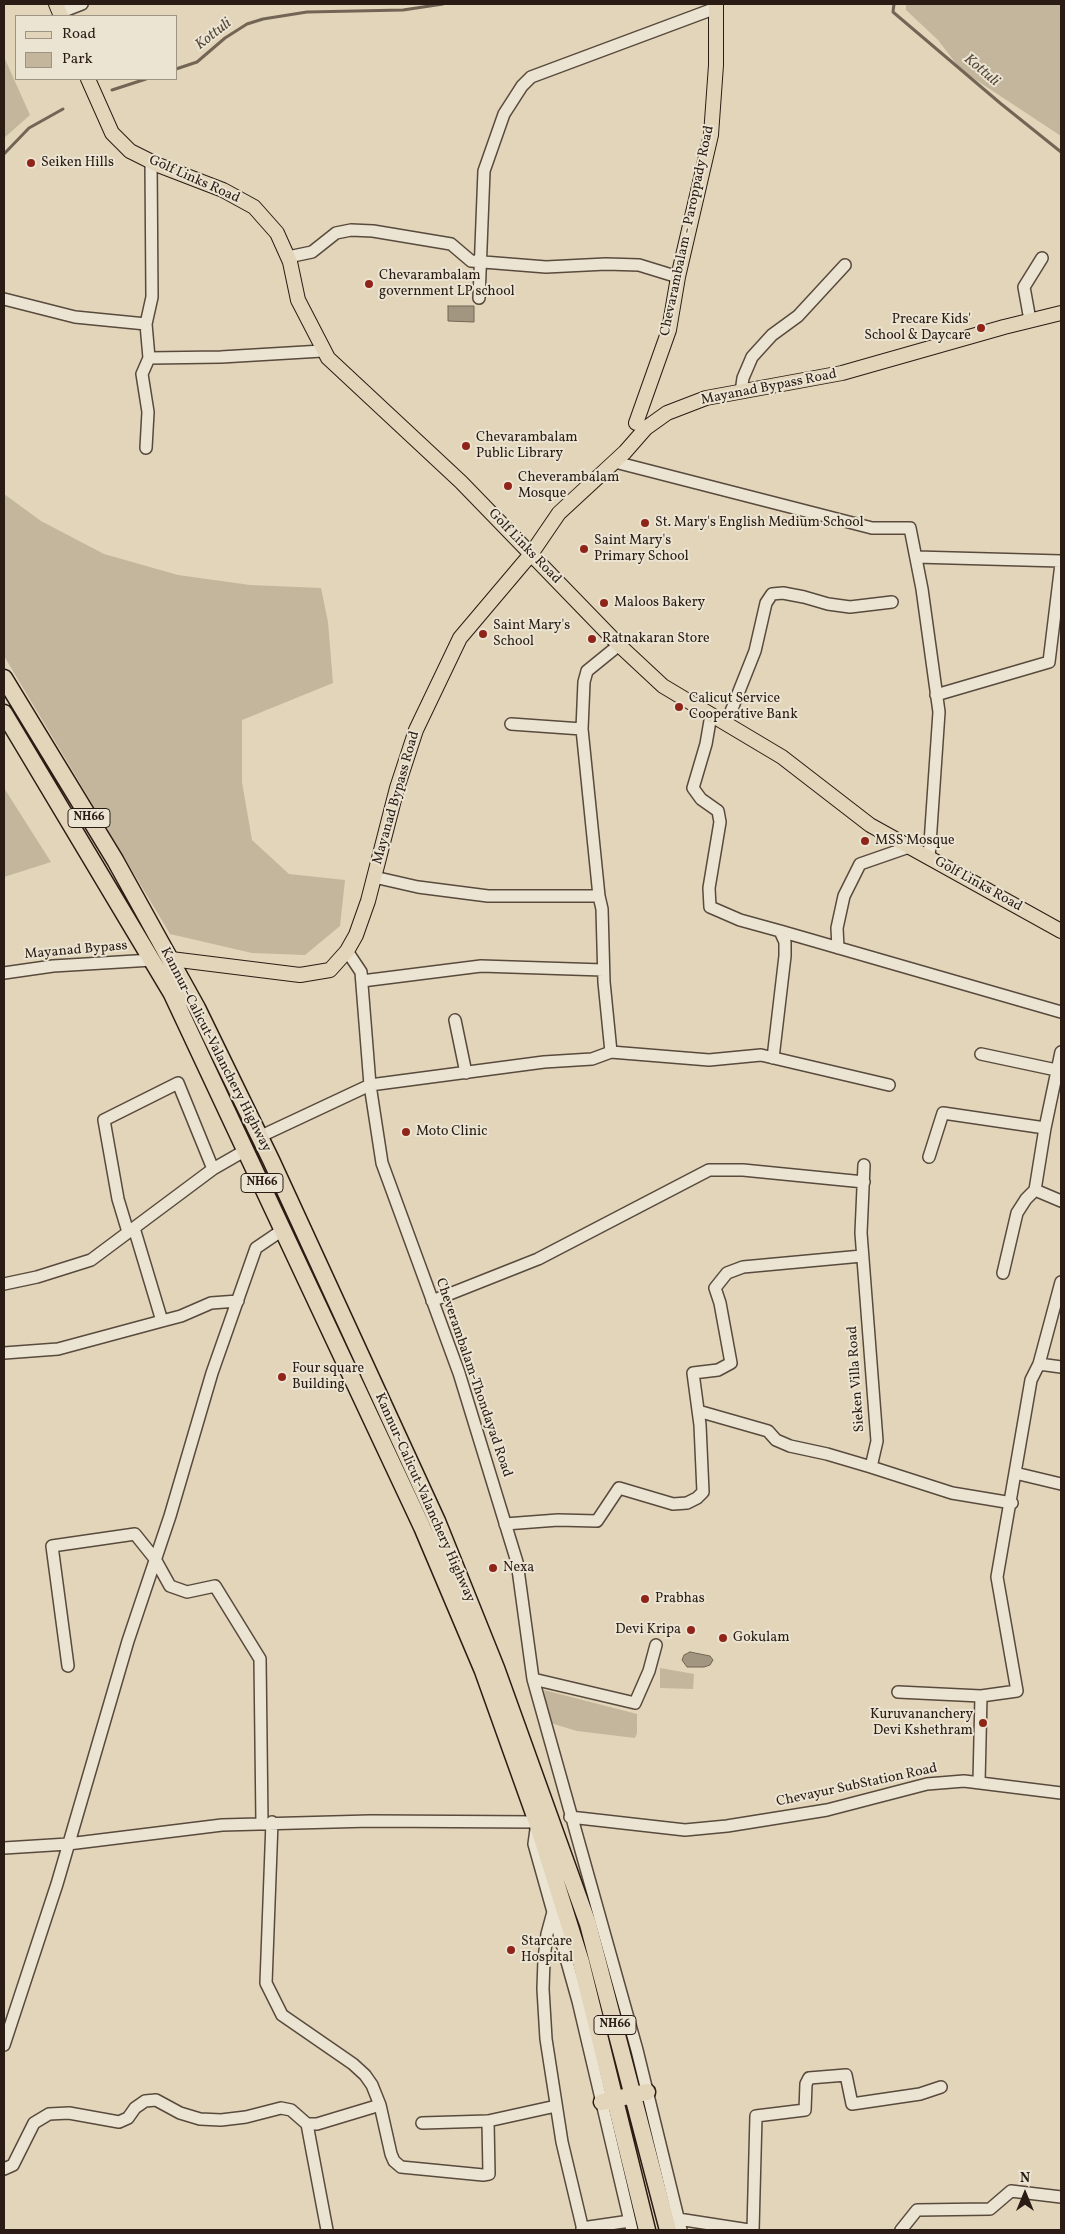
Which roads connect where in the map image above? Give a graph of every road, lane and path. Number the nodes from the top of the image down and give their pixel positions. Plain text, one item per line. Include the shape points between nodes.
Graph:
1 (82, 4) edge
2 (716, 6) edge
3 (59, 11) edge
4 (88, 80) edge
5 (151, 161) junction
6 (288, 256) junction
7 (1042, 258) dead end
8 (481, 261) junction
9 (845, 265) dead end
10 (678, 277) junction
11 (479, 298) dead end
12 (4, 299) edge
13 (1061, 313) edge
14 (1030, 320) junction
15 (146, 324) junction
16 (322, 351) junction
17 (149, 358) junction
18 (741, 392) junction
19 (636, 423) junction
20 (638, 437) junction
21 (146, 448) dead end
22 (625, 452) junction
23 (615, 462) junction
24 (531, 554) junction
25 (916, 557) junction
26 (1061, 562) edge
27 (892, 602) dead end
28 (619, 645) junction
29 (4, 678) edge
30 (936, 695) junction
31 (4, 713) edge
32 (711, 714) junction
33 (511, 724) dead end
34 (726, 724) junction
35 (582, 729) junction
36 (909, 847) junction
37 (929, 858) junction
38 (374, 877) junction
39 (599, 896) junction
40 (780, 932) junction
41 (1061, 932) edge
42 (838, 948) junction
43 (347, 951) junction
44 (152, 960) junction
45 (171, 960) junction
46 (604, 970) junction
47 (4, 973) edge
48 (362, 981) junction
49 (1061, 1012) edge
50 (455, 1020) dead end
51 (610, 1052) junction
52 (1061, 1052) edge
53 (981, 1054) dead end
54 (773, 1058) junction
55 (1059, 1071) edge
56 (466, 1073) junction
57 (370, 1085) junction
58 (889, 1085) dead end
59 (1045, 1128) junction
60 (259, 1137) junction
61 (246, 1150) junction
62 (929, 1157) dead end
63 (864, 1165) dead end
64 (213, 1170) junction
65 (864, 1182) junction
66 (1035, 1190) junction
67 (1061, 1201) edge
68 (284, 1229) junction
69 (131, 1230) junction
70 (862, 1256) junction
71 (1003, 1273) dead end
72 (1061, 1282) edge
73 (4, 1284) edge
74 (238, 1301) junction
75 (432, 1301) junction
76 (162, 1321) junction
77 (4, 1353) edge
78 (1039, 1364) junction
79 (1061, 1367) edge
80 (698, 1411) junction
81 (871, 1467) junction
82 (1015, 1473) junction
83 (1061, 1484) edge
84 (1012, 1503) junction
85 (505, 1524) junction
86 (155, 1558) junction
87 (656, 1645) dead end
88 (68, 1666) dead end
89 (533, 1679) junction
90 (898, 1692) dead end
91 (981, 1696) junction
92 (979, 1782) junction
93 (1061, 1793) edge
94 (570, 1817) junction
95 (267, 1822) junction
96 (537, 1822) junction
97 (68, 1844) junction
98 (4, 1848) edge
99 (553, 1912) junction
100 (4, 2045) edge
101 (941, 2088) dead end
102 (641, 2093) junction
103 (608, 2101) junction
104 (380, 2105) junction
105 (556, 2106) junction
106 (488, 2121) junction
107 (422, 2123) dead end
108 (307, 2124) junction
109 (4, 2169) edge
110 (1061, 2197) edge
111 (631, 2226) edge
112 (676, 2227) edge
113 (582, 2229) edge
114 (327, 2230) edge
115 (647, 2230) edge
116 (749, 2230) edge
117 (753, 2230) edge
118 (901, 2230) edge

1 - 3 street
2 - 8 street via 531,77 522,86 504,114 484,171
2 - 10 main road, Chevarambalam - Paroppady Road via 711,134
4 - 5 main road, Golf Links Road via 112,133 130,151
5 - 6 main road, Golf Links Road via 223,190 254,207 277,233
5 - 15 street via 152,297
6 - 8 street via 312,252 336,232 351,230 451,244 471,261
6 - 16 main road, Golf Links Road via 298,300
7 - 14 street via 1024,287
8 - 10 street via 546,267 639,265
8 - 11 street
9 - 18 street via 798,316 772,335 752,357
10 - 19 main road, Chevarambalam - Paroppady Road via 669,330
12 - 15 street via 75,317
13 - 14 main road, Mayanad Bypass Road
14 - 18 main road, Mayanad Bypass Road via 842,373
15 - 17 street
16 - 17 street
16 - 24 main road, Golf Links Road via 461,482
17 - 21 street via 142,374 148,412
18 - 20 main road, Mayanad Bypass Road via 706,398 667,414
19 - 20 street
19 - 22 street
20 - 22 main road, Mayanad Bypass Road
22 - 23 main road, Mayanad Bypass Road
23 - 24 main road, Mayanad Bypass Road via 559,513
23 - 25 street via 872,528 910,528
24 - 28 main road, Golf Links Road
24 - 38 main road, Mayanad Bypass Road via 460,638 416,730
25 - 26 street
25 - 30 street
26 - 30 street via 1049,662
27 - 34 street via 850,607 783,593 772,594 764,612 755,651
28 - 32 main road, Golf Links Road via 663,686
28 - 35 street via 587,671
29 - 45 highway, Kannur-Calicut-Valanchery Highway / NH66 via 115,860
30 - 37 street via 938,712
31 - 44 highway, Kannur-Calicut-Valanchery Highway / NH66
32 - 34 main road, Golf Links Road
32 - 40 street via 706,744 692,788 718,811 720,822 709,888 710,906 740,920
33 - 35 street
34 - 36 main road, Golf Links Road via 782,757 870,826
35 - 39 street
36 - 37 main road, Golf Links Road
36 - 42 street via 860,864 844,896 837,928
37 - 41 main road, Golf Links Road
38 - 39 street via 418,887 488,896
38 - 43 main road, Mayanad Bypass Road via 356,935
39 - 46 street
40 - 42 street
40 - 54 street via 785,942 785,956
42 - 49 street
43 - 45 main road, Mayanad Bypass Road via 330,970 300,975
43 - 48 street, Cheverambalam-Thondayad Road via 361,972
44 - 47 street, Mayanad Bypass via 53,966
44 - 61 highway, Kannur-Calicut-Valanchery Highway / NH66 via 172,994
45 - 60 highway, Kannur-Calicut-Valanchery Highway / NH66
46 - 48 street via 481,966
46 - 51 street
48 - 57 street, Cheverambalam-Thondayad Road
50 - 56 street
51 - 54 street via 709,1060 761,1055
51 - 56 street via 592,1059
52 - 55 street
53 - 55 street
54 - 58 street
55 - 59 street
56 - 57 street
57 - 60 street
57 - 75 street, Cheverambalam-Thondayad Road via 382,1163
59 - 62 street via 943,1113
59 - 66 street
60 - 102 highway, Kannur-Calicut-Valanchery Highway / NH66 via 437,1521 490,1651 554,1823
61 - 64 street
61 - 68 highway, Kannur-Calicut-Valanchery Highway / NH66
63 - 65 street, Sieken Villa Road
64 - 69 street
64 - 69 street via 178,1083 104,1120 118,1199
65 - 70 street, Sieken Villa Road via 860,1226
65 - 75 street via 743,1170 709,1170 538,1259
66 - 67 street
66 - 71 street via 1018,1213
68 - 74 street via 256,1248
68 - 96 highway, Kannur-Calicut-Valanchery Highway / NH66 via 422,1527 483,1671
69 - 73 street via 91,1260
69 - 76 street
70 - 80 street via 743,1267 727,1273 716,1288 731,1363 718,1370 693,1374
70 - 81 street, Sieken Villa Road via 877,1441
72 - 78 street
74 - 76 street via 211,1302
74 - 86 street
75 - 85 street, Cheverambalam-Thondayad Road via 459,1373
76 - 77 street via 58,1349
78 - 79 street
78 - 82 street via 1031,1380
80 - 81 street via 768,1431 776,1440 790,1446
80 - 85 street via 703,1492 697,1498 673,1504 619,1488 597,1521
81 - 84 street via 952,1493
82 - 83 street
82 - 84 street
84 - 91 street via 997,1577 1017,1691
85 - 89 street, Cheverambalam-Thondayad Road via 517,1562
86 - 88 street via 135,1534 52,1546
86 - 95 street via 170,1586 187,1592 215,1586 260,1659
86 - 97 street
87 - 89 street via 636,1703
89 - 94 street, Cheverambalam-Thondayad Road
90 - 91 street
91 - 92 street
92 - 93 street, Chevayur SubStation Road
92 - 94 street, Chevayur SubStation Road via 927,1784 827,1810 685,1830
94 - 102 street, Cheverambalam-Thondayad Road via 582,1847
95 - 96 street
95 - 97 street via 196,1827
95 - 104 street via 266,1983 271,1996 282,2015 365,2075
96 - 99 street via 534,1844
96 - 103 highway, Kannur-Calicut-Valanchery Highway / NH66 via 581,1962
97 - 98 street
97 - 100 street
99 - 103 street
99 - 105 street via 546,1934 543,1989 546,2039
101 - 117 street via 852,2104 846,2075 809,2078 805,2110 756,2116
102 - 103 highway
102 - 112 highway, Kannur-Calicut-Valanchery Highway / NH66
103 - 111 street
103 - 115 highway, Kannur-Calicut-Valanchery Highway / NH66
104 - 106 street via 391,2154 401,2167 489,2174
104 - 108 street via 330,2121
105 - 106 street
105 - 113 street
106 - 107 street
108 - 109 street via 291,2110 281,2108 246,2118 200,2119 156,2100 145,2101 128,2118 119,2122 69,2113 49,2114 34,2123 13,2165
108 - 114 street
110 - 118 street via 1011,2191 990,2208 917,2210
111 - 113 street
112 - 116 street

